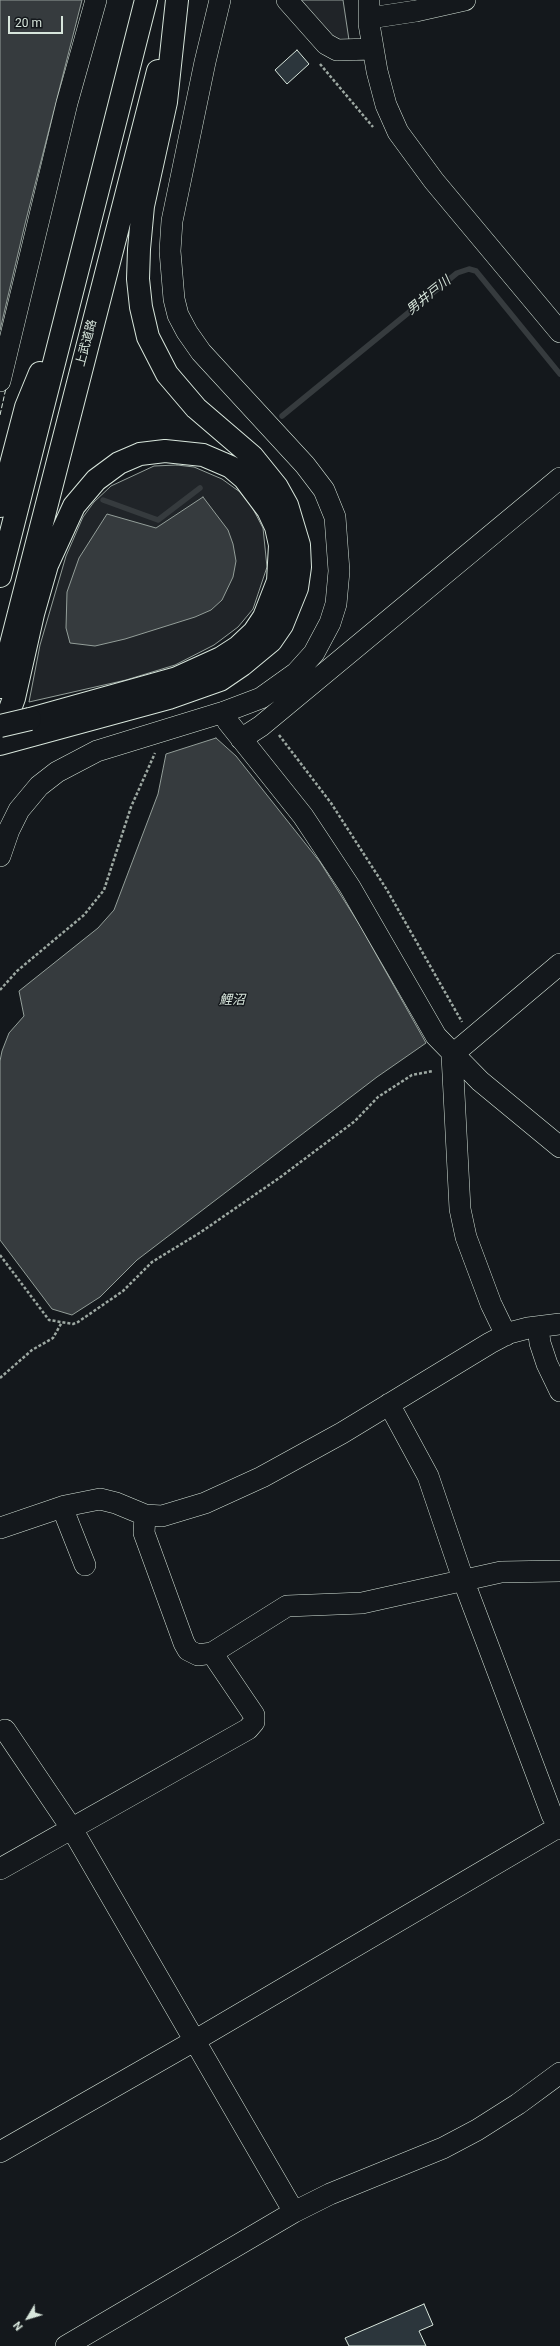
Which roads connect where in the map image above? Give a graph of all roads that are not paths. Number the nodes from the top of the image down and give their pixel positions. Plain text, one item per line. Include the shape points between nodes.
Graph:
1 (96, 0) edge
2 (146, 0) edge
3 (177, 0) edge
4 (220, 0) edge
5 (287, 0) edge
6 (464, 0) edge
7 (394, 7) edge
8 (370, 9) edge
9 (373, 50) junction
10 (69, 301) junction
11 (560, 332) edge
12 (0, 381) edge
13 (560, 478) edge
14 (0, 506) edge
15 (0, 576) edge
16 (0, 687) edge
17 (224, 712) junction
18 (0, 726) edge
19 (28, 728) junction
20 (0, 737) edge
21 (241, 739) junction
22 (0, 744) edge
23 (0, 856) edge
24 (560, 964) edge
25 (453, 1063) junction
26 (558, 1142) edge
27 (560, 1324) edge
28 (538, 1327) junction
29 (506, 1335) junction
30 (560, 1391) edge
31 (389, 1404) junction
32 (65, 1506) junction
33 (145, 1515) junction
34 (0, 1528) edge
35 (84, 1565) dead end
36 (560, 1571) edge
37 (464, 1582) junction
38 (212, 1653) junction
39 (5, 1730) dead end
40 (560, 1828) edge
41 (72, 1829) junction
42 (0, 1869) edge
43 (194, 2041) junction
44 (560, 2073) edge
45 (0, 2152) edge
46 (294, 2212) junction
47 (66, 2346) edge

1 - 12 street via 67,103
2 - 10 highway
3 - 16 highway, 上武道路
3 - 19 highway via 166,102 143,206 138,279 141,307 148,337 167,374 196,408 252,456 277,487 287,505 299,545 300,567 297,588 288,613 271,641 242,666 220,680 169,698
4 - 17 street via 172,222 170,251 174,299 178,315 201,352 305,465 324,490 335,517 339,571 336,604 330,623 314,653 281,685 261,698
5 - 9 street via 326,44 337,50
6 - 7 street
7 - 8 street
8 - 9 street
9 - 11 street via 386,105 409,149
10 - 14 highway via 26,407
10 - 15 highway
13 - 21 street via 268,720
17 - 21 street
17 - 23 street via 97,751 57,772 39,786 23,805 9,830
18 - 19 highway, bridge
19 - 20 highway via 177,678 221,658 254,632 264,617 278,581 280,545 276,526 268,510 244,478 230,467 204,455 165,451 140,454 119,463 96,480 74,506 47,565 14,698
19 - 22 highway
21 - 25 street via 307,823 350,887
24 - 25 street via 474,1036
25 - 26 street
25 - 29 street via 460,1209 466,1237 491,1304
27 - 28 street
28 - 29 street
28 - 30 street via 547,1364
29 - 31 street
31 - 33 street via 232,1492 162,1516
31 - 37 street via 428,1476
32 - 33 street via 100,1499
32 - 34 street
32 - 35 street via 66,1517
33 - 38 street via 144,1533 184,1643 193,1654
36 - 37 street via 501,1572
37 - 38 street via 367,1603 286,1606
37 - 40 street via 552,1815
38 - 41 street via 254,1715 254,1722 248,1729
39 - 41 street
40 - 43 street
41 - 42 street
41 - 43 street
43 - 45 street
43 - 46 street
44 - 46 street via 518,2104 443,2148 330,2194
46 - 47 street

